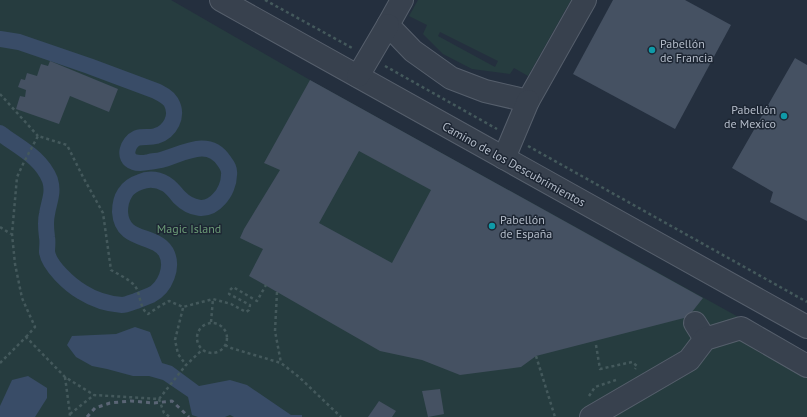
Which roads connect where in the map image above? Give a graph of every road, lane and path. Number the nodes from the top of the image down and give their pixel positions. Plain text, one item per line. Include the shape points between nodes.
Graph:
1 (221, 0) edge
2 (265, 0) edge
3 (402, 0) edge
4 (585, 0) edge
5 (388, 25) junction
6 (360, 52) dead end
7 (380, 64) dead end
8 (358, 76) junction
9 (0, 94) edge
10 (528, 101) junction
11 (497, 129) dead end
12 (38, 136) junction
13 (524, 144) dead end
14 (504, 158) junction
15 (0, 227) edge
16 (12, 234) junction
17 (266, 285) dead end
18 (277, 292) dead end
19 (213, 299) junction
20 (807, 302) edge
21 (183, 308) junction
22 (211, 322) junction
23 (807, 327) edge
24 (26, 337) junction
25 (225, 345) junction
26 (596, 346) dead end
27 (202, 350) junction
28 (536, 356) dead end
29 (0, 363) edge
30 (281, 363) junction
31 (186, 365) junction
32 (807, 366) edge
33 (632, 374) dead end
34 (65, 377) junction
35 (618, 379) dead end
36 (94, 395) junction
37 (159, 399) junction
38 (590, 408) edge
39 (70, 416) edge
40 (170, 417) edge
41 (341, 417) edge
42 (555, 417) edge

1 - 8 street, Camino de los Descubrimientos
2 - 6 path
3 - 5 street
4 - 10 street
5 - 8 street
5 - 10 street via 413,51 451,78 485,91
7 - 11 path
8 - 14 street, Camino de los Descubrimientos
9 - 12 path
10 - 14 street
12 - 16 path via 17,177
12 - 21 path via 67,145 103,213 111,270 134,284 144,312 148,314 169,301
13 - 20 path
14 - 23 street, Camino de los Descubrimientos
15 - 16 path
16 - 24 path via 22,298 35,327
17 - 19 path via 257,300 233,287 230,290 229,294 250,305 246,312
18 - 30 path via 275,331
19 - 21 path
19 - 22 path
21 - 31 path via 175,340 178,354
22 - 25 path via 224,330 227,340
22 - 27 path via 205,324 197,333 196,339
24 - 29 path
24 - 34 path
25 - 27 path via 217,352
25 - 30 path
26 - 33 path via 600,369 632,362 637,366
27 - 31 path
28 - 42 path
30 - 41 path
31 - 37 path
32 - 38 street via 741,328 700,331 689,360
34 - 36 path
34 - 39 path
35 - 38 path via 595,386
36 - 37 path
36 - 39 path
37 - 40 path via 164,413

